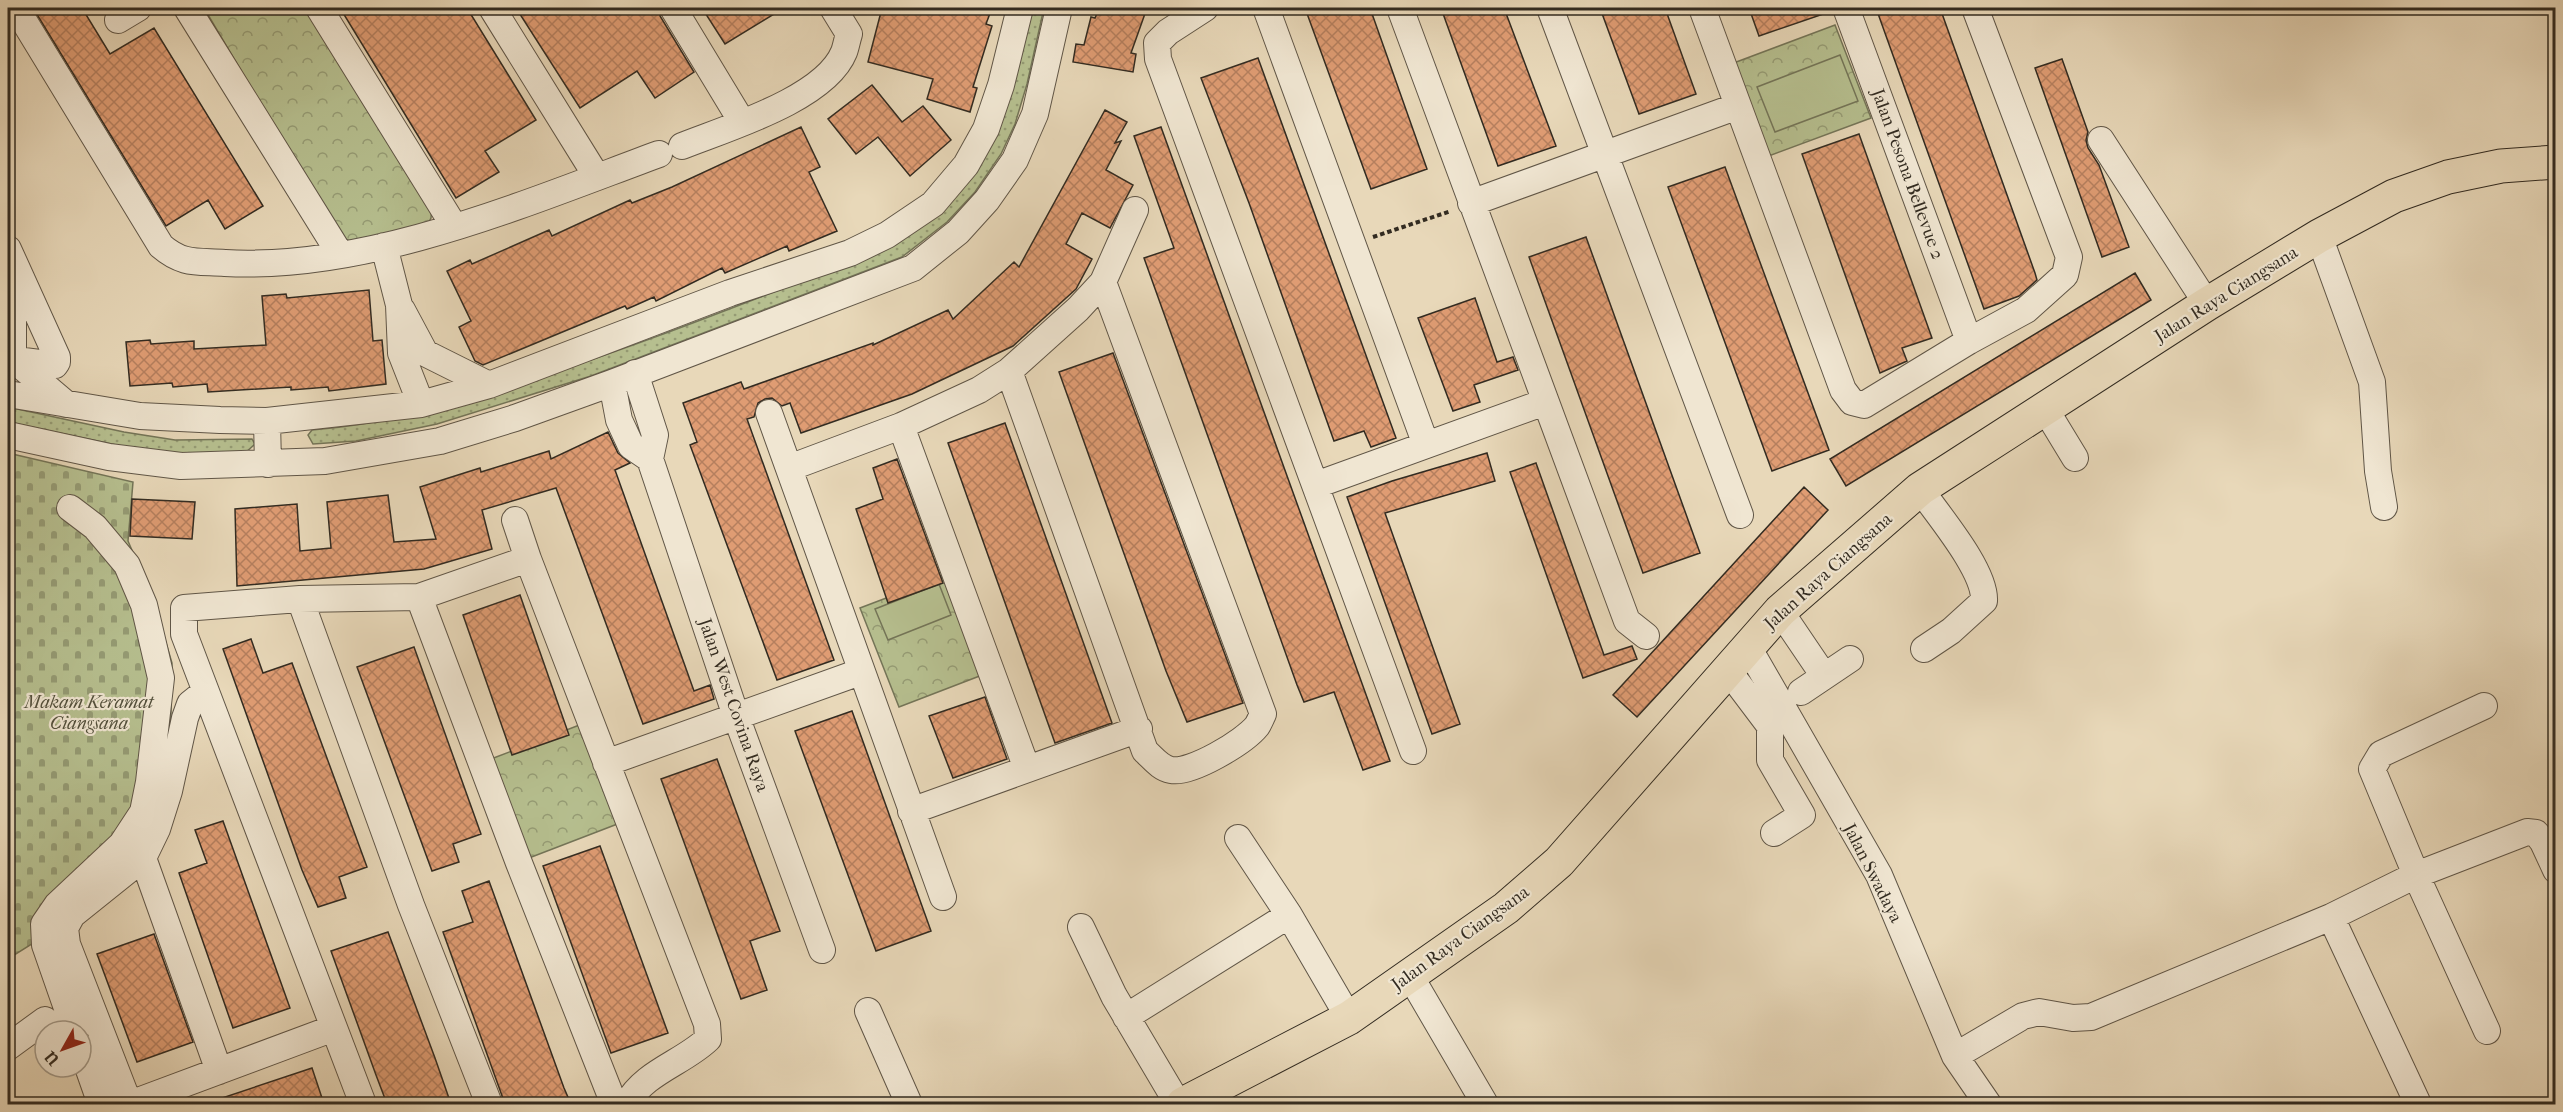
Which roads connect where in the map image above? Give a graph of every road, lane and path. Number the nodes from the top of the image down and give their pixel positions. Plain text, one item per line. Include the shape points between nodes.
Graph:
1 (16, 8) edge
2 (187, 8) edge
3 (319, 8) edge
4 (492, 8) edge
5 (673, 8) edge
6 (833, 8) edge
7 (1020, 8) edge
8 (1059, 8) edge
9 (1205, 8) edge
10 (1266, 8) edge
11 (1400, 8) edge
12 (1550, 8) edge
13 (1702, 8) edge
14 (1846, 8) edge
15 (1975, 8) edge
16 (1738, 106) junction
17 (742, 122) junction
18 (2101, 140) dead end
19 (1605, 154) junction
20 (2556, 162) edge
21 (597, 177) junction
22 (1471, 203) junction
23 (1135, 210) dead end
24 (454, 226) junction
25 (2319, 236) junction
26 (1353, 243) junction
27 (384, 246) junction
28 (10, 252) edge
29 (340, 254) junction
30 (1103, 282) junction
31 (2207, 304) junction
32 (399, 305) junction
33 (1970, 341) junction
34 (10, 359) edge
35 (1009, 371) junction
36 (635, 373) junction
37 (612, 383) junction
38 (489, 385) junction
39 (8, 394) edge
40 (1545, 402) junction
41 (422, 404) junction
42 (67, 405) junction
43 (2044, 407) junction
44 (769, 413) dead end
45 (267, 421) junction
46 (901, 426) junction
47 (8, 435) edge
48 (1426, 445) junction
49 (2075, 458) dead end
50 (650, 459) junction
51 (268, 464) junction
52 (789, 468) junction
53 (1316, 485) junction
54 (1920, 489) junction
55 (2384, 507) dead end
56 (70, 508) dead end
57 (1740, 515) dead end
58 (514, 520) dead end
59 (528, 559) junction
60 (419, 597) junction
61 (300, 599) junction
62 (1780, 610) junction
63 (1646, 636) dead end
64 (1924, 649) dead end
65 (1737, 658) junction
66 (1850, 659) dead end
67 (860, 672) junction
68 (1824, 676) junction
69 (205, 692) junction
70 (1801, 692) dead end
71 (2484, 706) dead end
72 (736, 716) junction
73 (1138, 729) junction
74 (1413, 751) dead end
75 (606, 763) junction
76 (1027, 769) junction
77 (911, 811) junction
78 (1774, 834) dead end
79 (1238, 838) dead end
80 (143, 858) junction
81 (2556, 870) edge
82 (2416, 875) junction
83 (943, 897) dead end
84 (1289, 915) junction
85 (2331, 917) junction
86 (1081, 927) dead end
87 (822, 950) dead end
88 (1410, 974) junction
89 (868, 1011) dead end
90 (1126, 1017) junction
91 (1349, 1018) junction
92 (71, 1019) edge
93 (334, 1028) junction
94 (33, 1029) edge
95 (2487, 1031) dead end
96 (8, 1047) edge
97 (1955, 1056) junction
98 (219, 1071) junction
99 (92, 1079) edge
100 (1194, 1102) edge
101 (101, 1104) edge
102 (130, 1104) edge
103 (363, 1104) edge
104 (489, 1104) edge
105 (614, 1104) edge
106 (627, 1104) edge
107 (909, 1104) edge
108 (1485, 1104) edge
109 (1988, 1104) edge
110 (2418, 1104) edge

1 - 29 street via 161,246 170,254 180,260 257,265
2 - 29 street
3 - 24 street
4 - 21 street
5 - 17 street
6 - 17 street via 849,34 844,53 830,73 802,96
7 - 38 street via 986,129 966,165 933,204 887,235 850,253 730,293
8 - 36 street via 1035,114 1015,160 958,232 913,268
9 - 53 street via 1157,43 1158,59
10 - 26 street
11 - 22 street
12 - 19 street
13 - 16 street
14 - 33 street, Jalan Pesona Bellevue 2
15 - 33 street via 2068,257 2065,275 2026,310
16 - 19 street
16 - 33 street via 1843,390 1852,402 1864,405
17 - 21 street
18 - 31 street
19 - 22 street
19 - 57 street
20 - 25 main road, Jalan Raya Ciangsana via 2501,166 2448,177 2394,196
21 - 24 street via 517,208
22 - 26 path
22 - 40 street
23 - 30 street
24 - 27 street
25 - 31 main road, Jalan Raya Ciangsana
25 - 55 street via 2372,382
26 - 48 street
27 - 29 street
27 - 32 street
28 - 34 street
28 - 34 street via 57,362
30 - 35 street
30 - 73 street via 1263,714 1257,726 1215,757 1172,771 1160,766 1145,751
31 - 43 main road, Jalan Raya Ciangsana
32 - 38 street via 424,353
32 - 41 street via 401,353
34 - 42 street
35 - 46 street via 979,390
35 - 73 street
36 - 37 street
36 - 50 street, Jalan West Covina Raya via 655,435
37 - 50 street via 619,422 631,447
37 - 51 street via 440,441 325,461
38 - 41 street
39 - 42 street
40 - 48 street
40 - 63 street via 1627,621
41 - 45 street
42 - 45 street via 140,416
43 - 49 street
43 - 54 main road, Jalan Raya Ciangsana
44 - 52 street
45 - 51 street
46 - 52 street
46 - 76 street
47 - 51 street via 109,457 181,466
48 - 53 street
50 - 72 street, Jalan West Covina Raya
52 - 67 street
53 - 74 street
54 - 62 main road, Jalan Raya Ciangsana
54 - 64 street via 1963,549 1985,589 1984,601
56 - 92 street via 95,527 127,565 144,604 161,678 143,812 122,844 57,905 44,924 45,945
58 - 59 street
59 - 60 street
59 - 75 street
60 - 61 street
60 - 105 street
61 - 69 street via 184,608 184,634
61 - 104 street via 411,905
62 - 65 main road, Jalan Raya Ciangsana
62 - 68 street
65 - 78 street via 1770,726 1770,760 1802,815
65 - 88 main road, Jalan Raya Ciangsana via 1559,862 1506,908
65 - 97 street, Jalan Swadaya via 1879,875
66 - 68 street
67 - 72 street
67 - 77 street
68 - 70 street
69 - 80 street via 190,704 184,718 169,791
69 - 93 street
71 - 82 street via 2376,759 2372,769
72 - 75 street
72 - 87 street, Jalan West Covina Raya
73 - 76 street
75 - 106 street via 707,1024 708,1038 694,1052 649,1077
76 - 77 street
77 - 83 street
79 - 84 street
80 - 98 street
80 - 102 street via 72,915 65,928 67,944
81 - 82 street via 2543,842 2536,833 2527,832
82 - 85 street
82 - 95 street
84 - 90 street
84 - 91 street
85 - 97 street via 2091,1017 2039,1012 2023,1016
85 - 110 street
86 - 90 street
88 - 91 main road, Jalan Raya Ciangsana
88 - 108 street
89 - 107 street
90 - 100 street
91 - 100 main road, Jalan Raya Ciangsana
93 - 98 street
93 - 103 street
94 - 96 street
97 - 109 street, Jalan Swadaya
98 - 102 street
99 - 101 street

